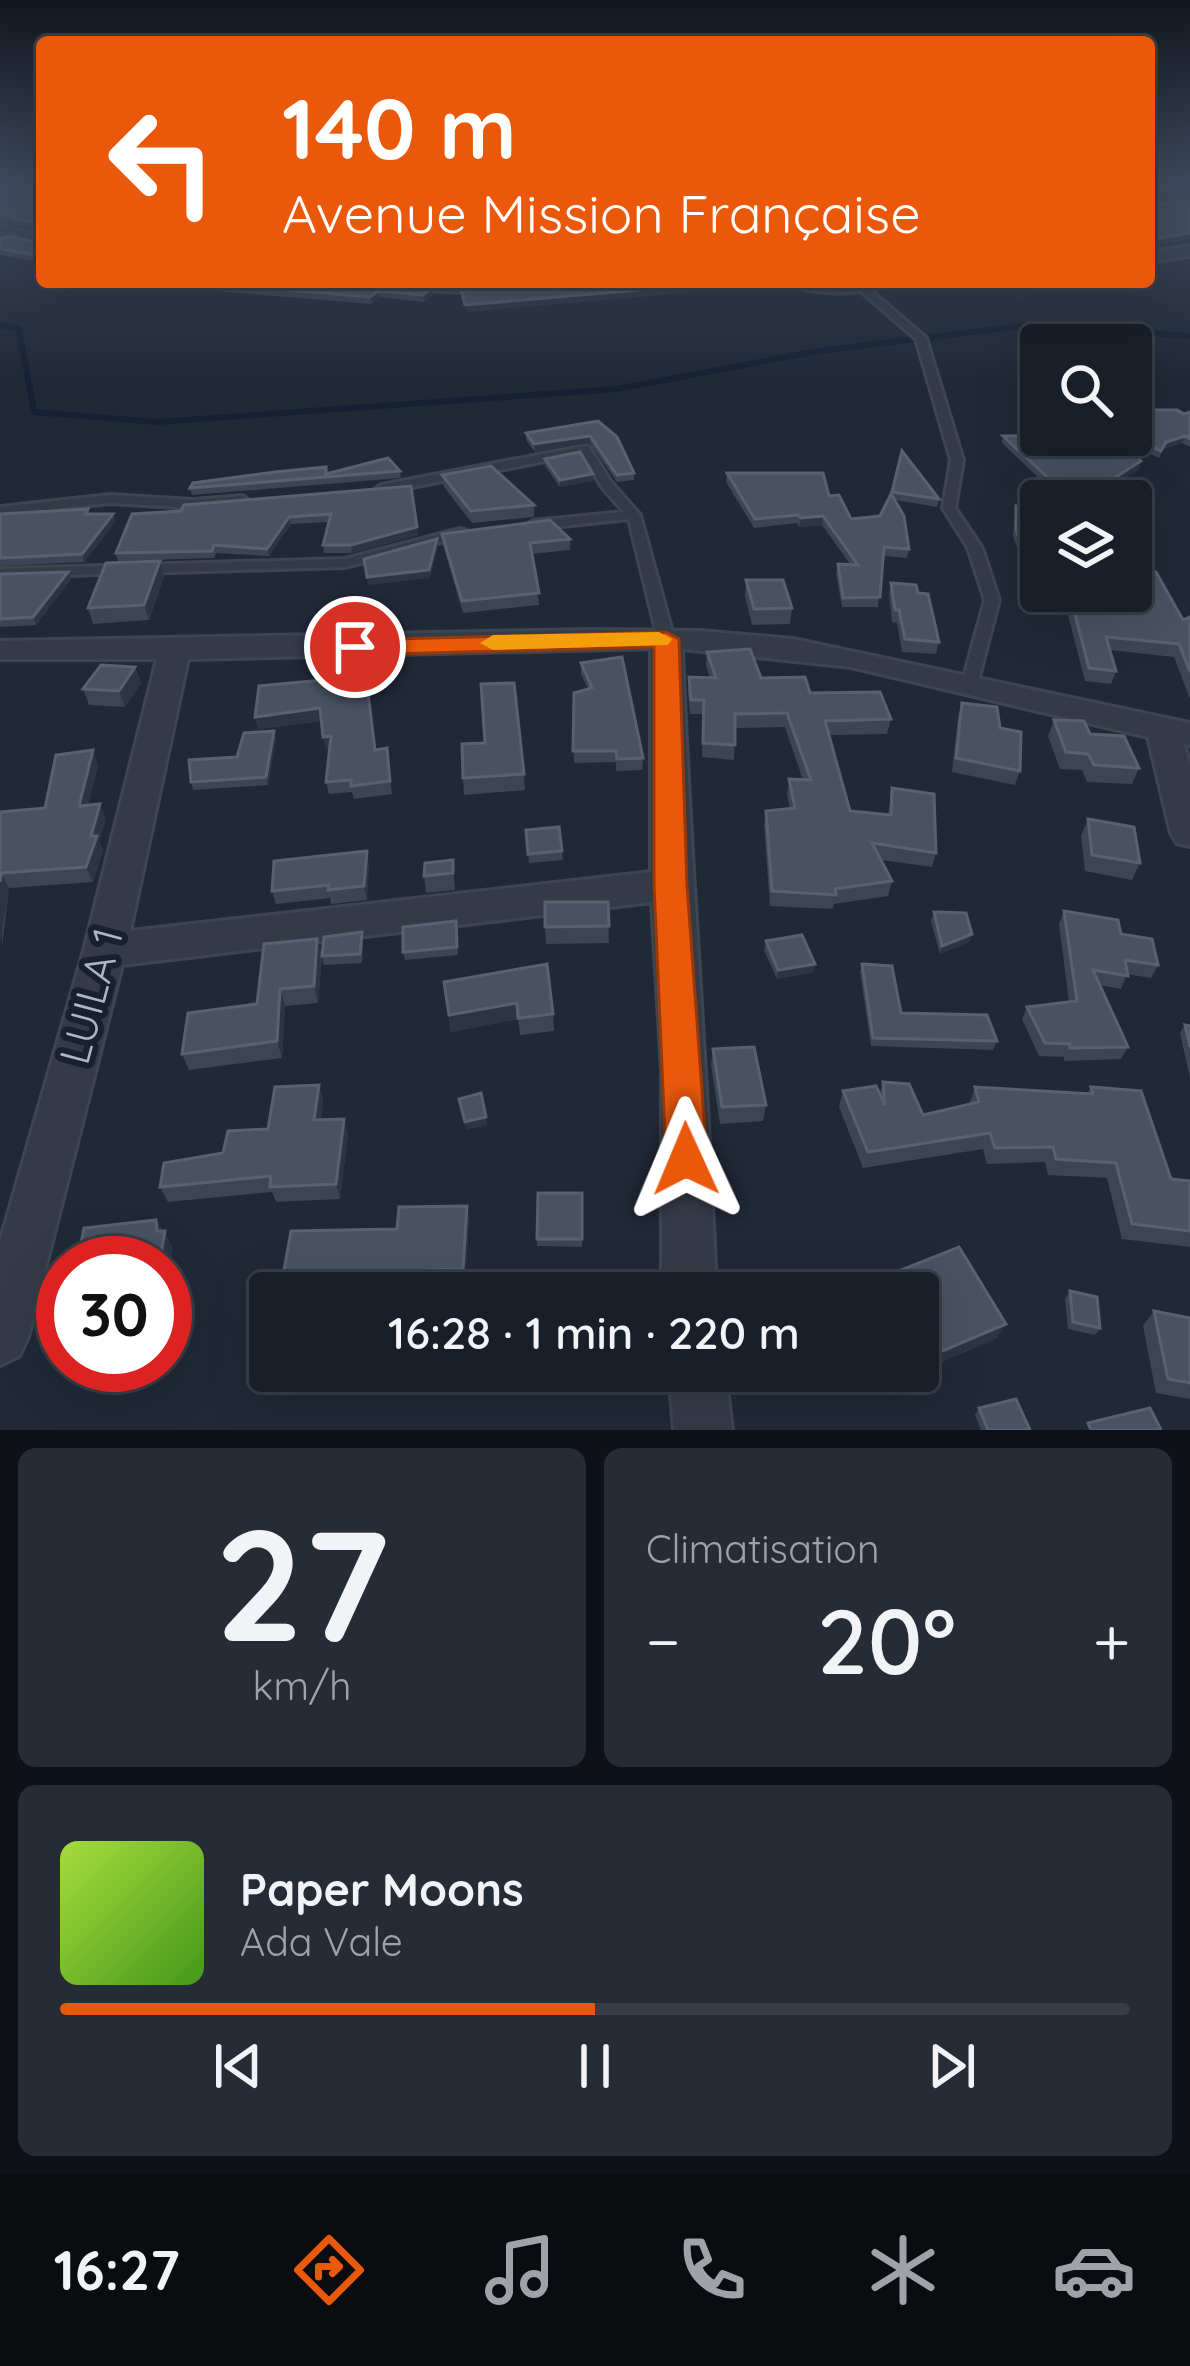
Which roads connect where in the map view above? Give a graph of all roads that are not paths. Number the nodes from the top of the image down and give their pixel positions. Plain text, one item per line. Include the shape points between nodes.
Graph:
1 (1190, 251) edge
2 (1155, 256) edge
3 (873, 288) edge
4 (368, 490) edge
5 (255, 499) edge
6 (0, 511) edge
7 (634, 514) junction
8 (517, 527) edge
9 (470, 532) edge
10 (0, 573) edge
11 (666, 639) junction
12 (0, 650) edge
13 (174, 653) junction
14 (969, 688) junction
15 (1176, 732) edge
16 (1190, 833) edge
17 (670, 885) junction
18 (105, 950) junction
19 (689, 1272) edge
20 (0, 1337) edge
21 (699, 1392) edge
22 (703, 1430) edge

1 - 2 street
3 - 14 lane via 922,338 957,460 950,508 975,548 992,600
4 - 7 lane via 585,449
5 - 6 lane
7 - 8 lane
7 - 11 lane
9 - 10 lane via 345,563
11 - 13 street
11 - 14 street via 801,652
11 - 17 street
12 - 13 street
13 - 18 street, LUILA 1
14 - 15 street
15 - 16 street
17 - 18 street
17 - 19 street via 685,1071
18 - 20 street, LUILA 1
21 - 22 street

